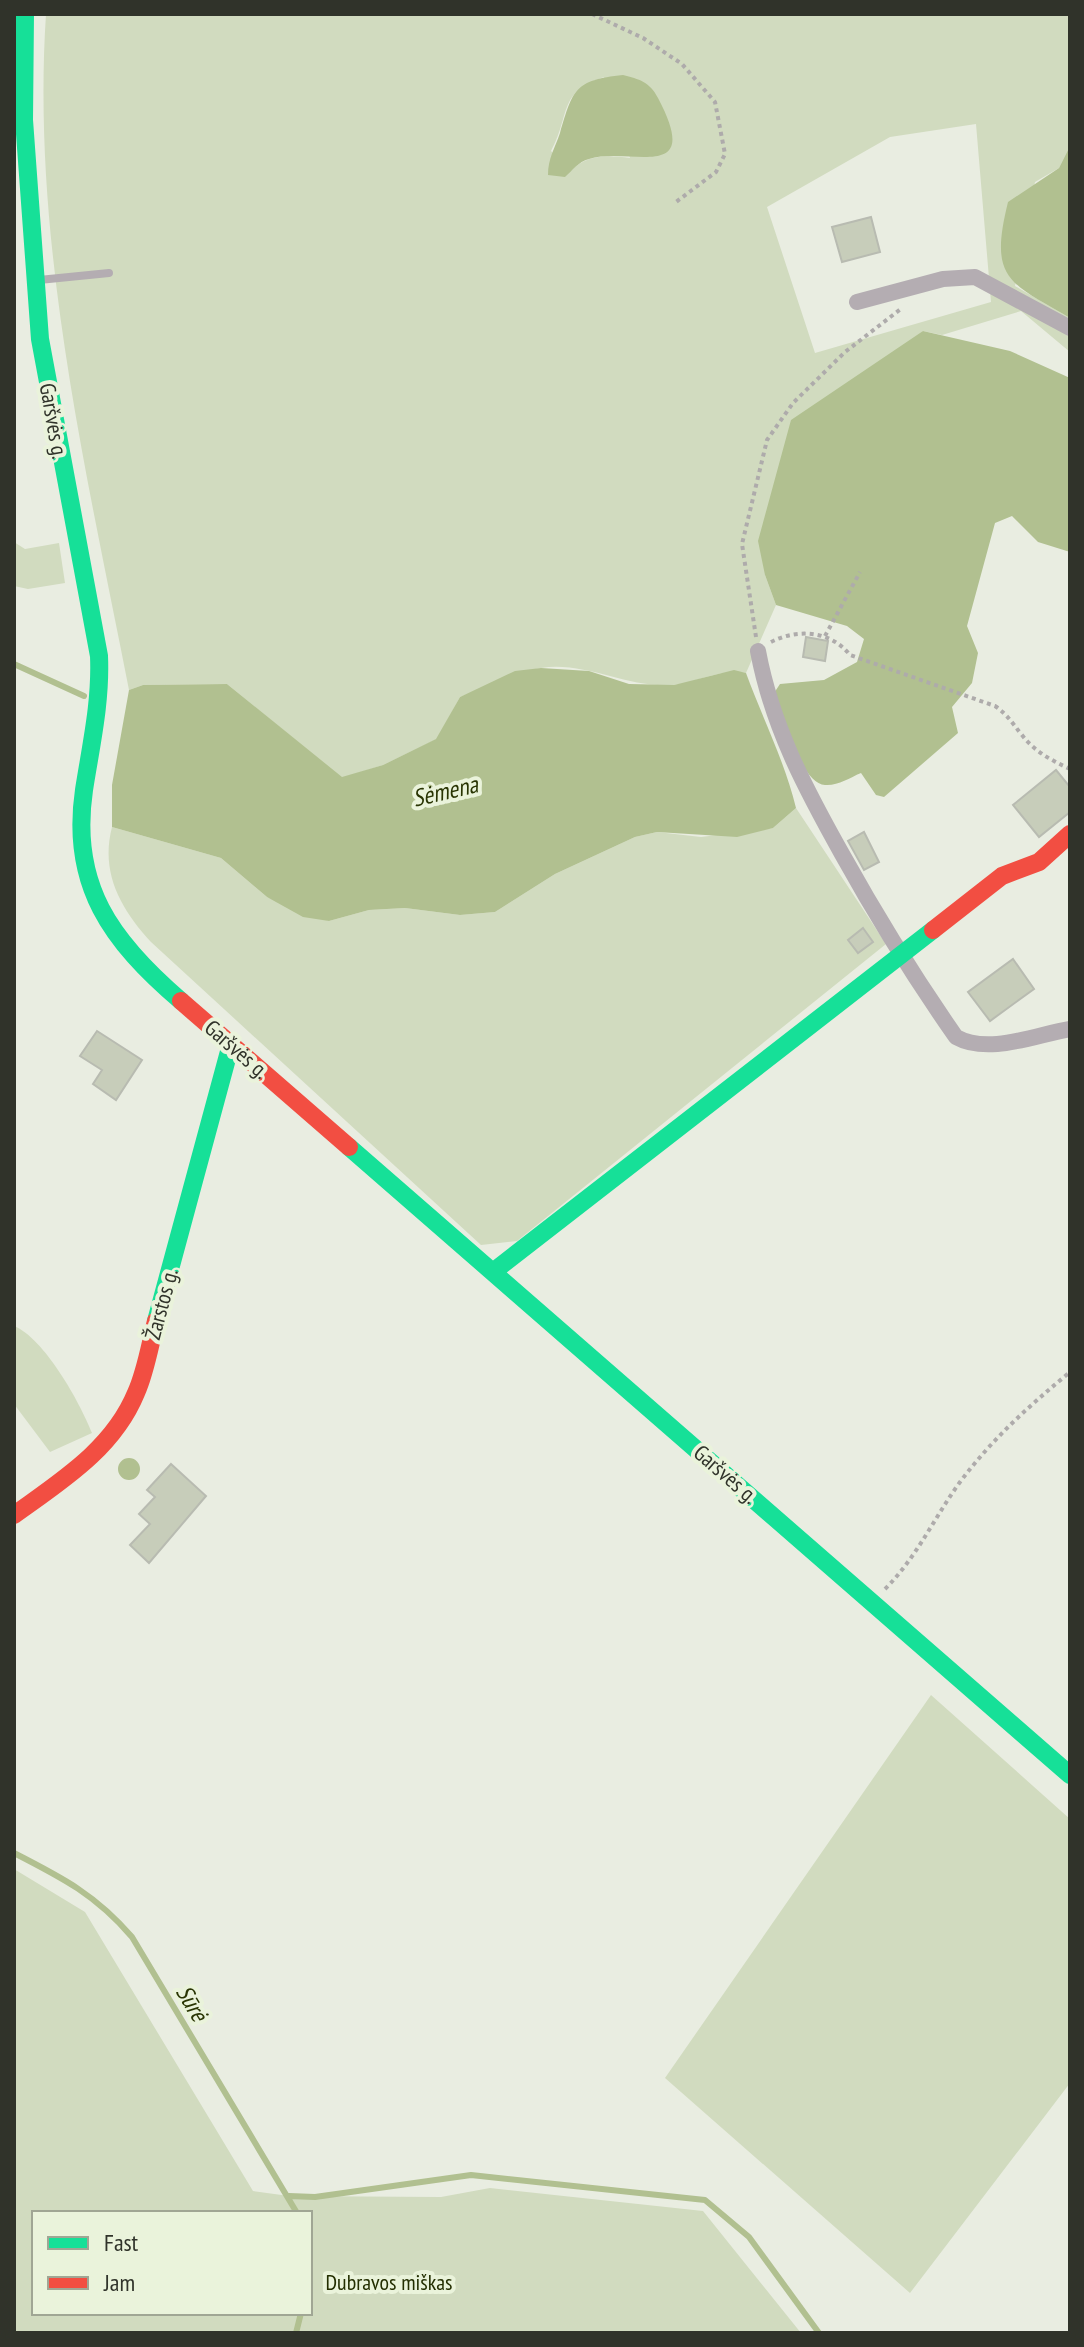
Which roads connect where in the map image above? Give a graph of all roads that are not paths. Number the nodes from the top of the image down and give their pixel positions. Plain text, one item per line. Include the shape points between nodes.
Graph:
1 (25, 14) edge
2 (109, 273) dead end
3 (34, 280) junction
4 (857, 302) dead end
5 (1070, 328) edge
6 (758, 651) road end
7 (1070, 834) edge
8 (898, 955) junction
9 (1070, 1029) edge
10 (231, 1044) junction
11 (494, 1271) junction
12 (14, 1515) edge
13 (1070, 1775) edge

1 - 3 main road, Garšvės g. via 24,120
2 - 3 lane
3 - 10 main road, Garšvės g. via 47,385 102,688 82,807 83,871 109,928
4 - 5 street via 975,277
6 - 8 street via 779,734
7 - 8 main road via 1039,862 1002,876
8 - 9 street via 956,1037 969,1044
8 - 11 main road
10 - 11 main road, Garšvės g.
10 - 12 main road, Žarstos g. via 131,1406 111,1440 89,1461
11 - 13 main road, Garšvės g.

